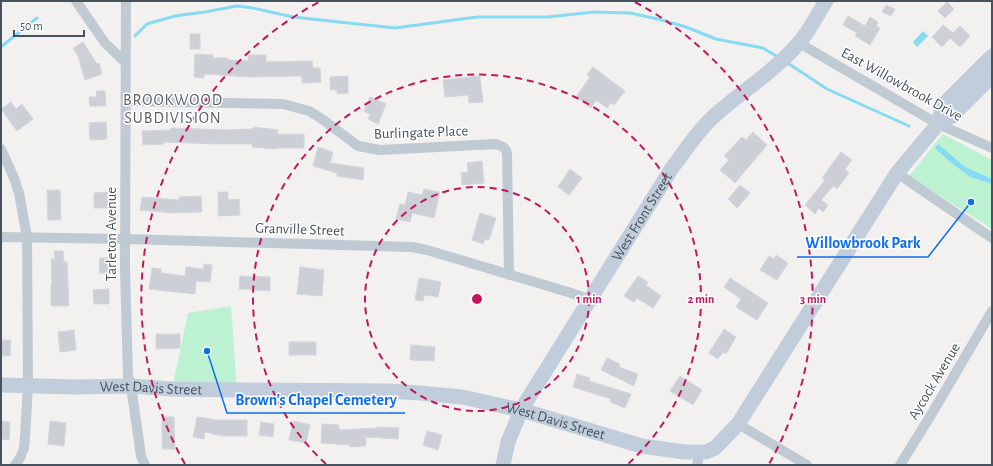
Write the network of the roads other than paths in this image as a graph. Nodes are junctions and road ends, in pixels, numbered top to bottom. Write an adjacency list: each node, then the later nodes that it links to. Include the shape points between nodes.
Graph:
1 (76, 1): 6 (street, via 105,42)
2 (126, 1): 6 (street, Tarleton Avenue)
3 (826, 1): 4 (street, West Front Street)
4 (795, 48): 9 (street, East Willowbrook Drive); 18 (street, West Front Street, via 712,118 692,139)
5 (992, 56): 9 (street, West Davis Street, via 943,105)
6 (125, 62): 8 (street, Tarleton Avenue)
7 (992, 76): 9 (street, West Davis Street, via 952,116)
8 (126, 101): 16 (street, Tarleton Avenue); 17 (street, Burlingate Place, via 283,104 315,115 354,144 367,149 496,144 502,146 507,154)
9 (938, 124): 10 (street, East Willowbrook Drive); 12 (street, West Davis Street)
10 (992, 148)
11 (1, 149): 14 (street, via 19,193)
12 (897, 173): 15 (street); 24 (street, West Davis Street)
13 (1, 237): 14 (street, Granville Street)
14 (27, 237): 16 (street, Granville Street); 21 (street)
15 (992, 238)
16 (126, 239): 17 (street, Granville Street, via 412,247); 22 (street, Tarleton Avenue, via 128,376)
17 (509, 275): 18 (street, Granville Street, via 580,296)
18 (590, 302): 23 (street, West Front Street)
19 (992, 311): 30 (street, Aycock Avenue)
20 (1, 385): 21 (street, West Davis Street)
21 (28, 386): 22 (street, West Davis Street); 26 (street, via 24,448)
22 (131, 386): 23 (street, West Davis Street, via 388,391 462,397); 27 (street, Tarleton Avenue, via 141,456)
23 (521, 410): 25 (street, West Davis Street, via 642,446 684,452); 28 (street, West Front Street, via 508,442)
24 (738, 424): 25 (street, West Davis Street, via 715,448); 29 (street)
25 (698, 458)
26 (15, 465)
27 (145, 465)
28 (503, 465)
29 (807, 465)
30 (900, 465)

